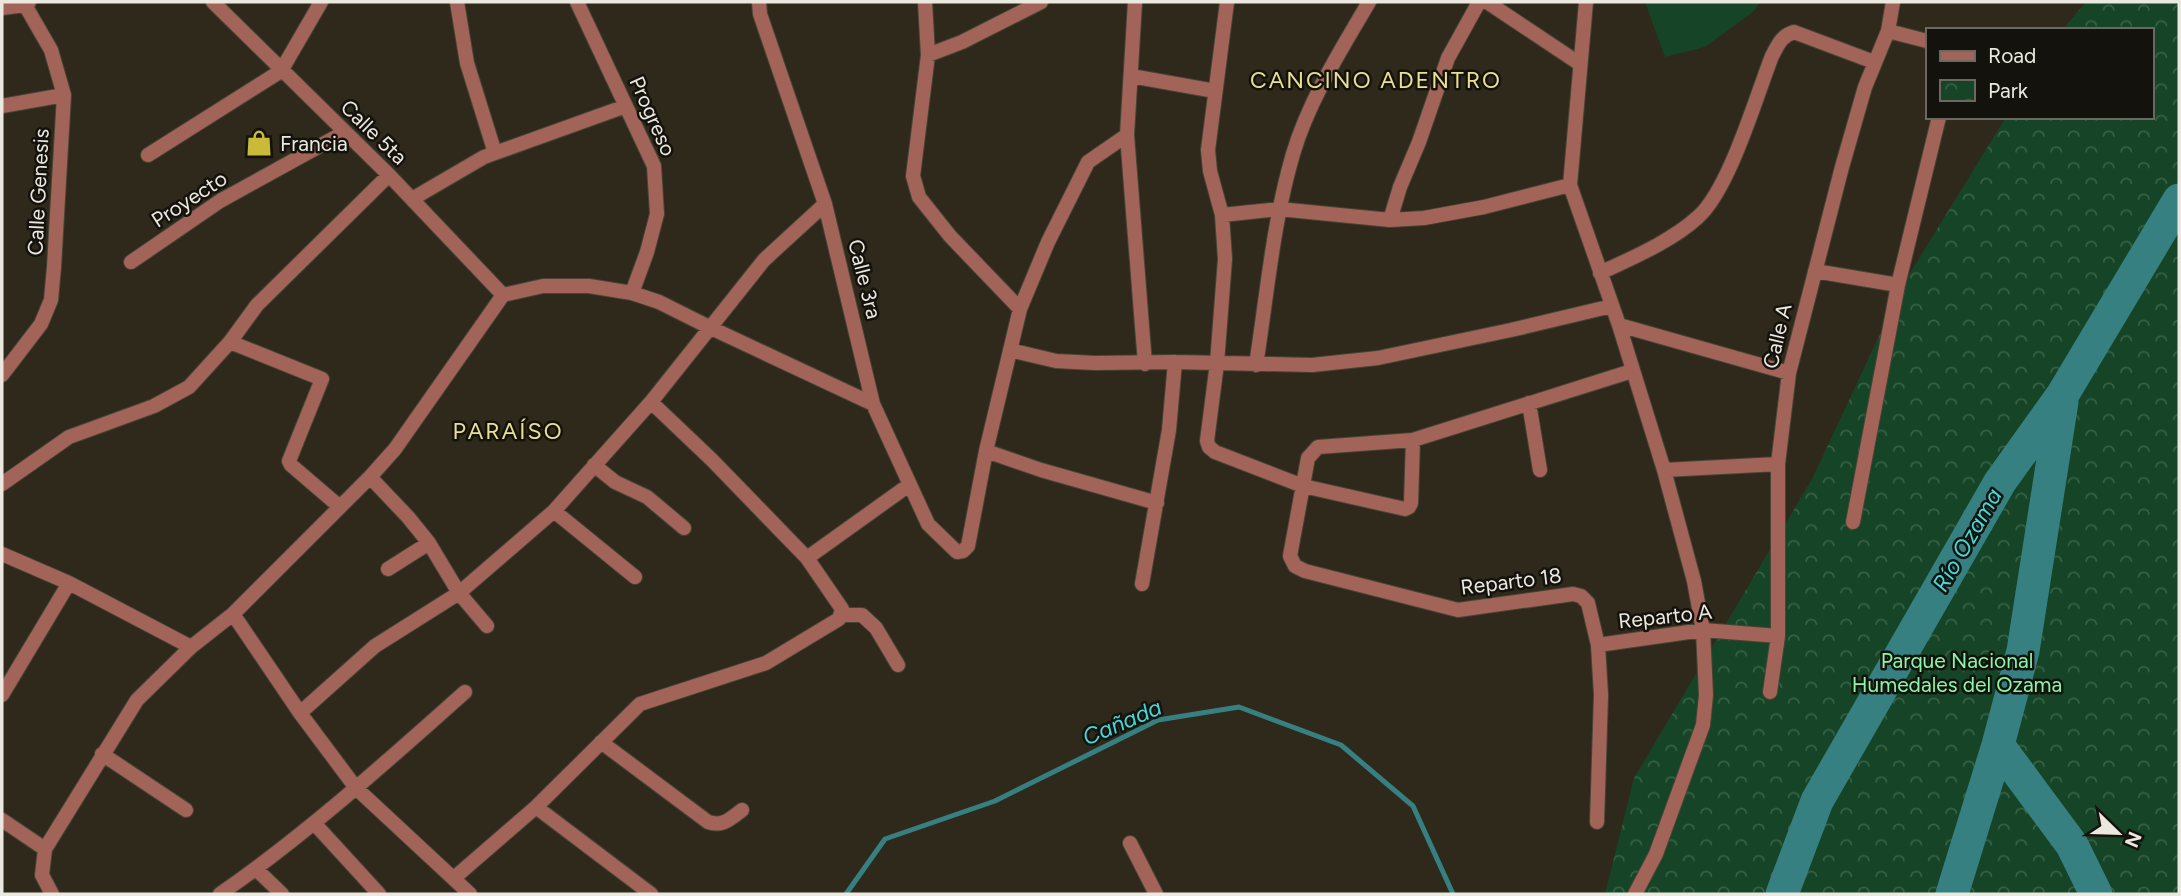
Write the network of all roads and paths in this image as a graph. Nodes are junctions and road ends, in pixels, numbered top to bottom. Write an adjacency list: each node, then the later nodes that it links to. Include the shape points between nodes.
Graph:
1 (213, 2): 22 (street, Calle 5ta)
2 (321, 2): 22 (street)
3 (457, 2): 31 (street, via 467,63)
4 (577, 2): 27 (street, Progreso)
5 (759, 2): 36 (street, Calle 3ra)
6 (925, 2): 19 (street)
7 (1041, 2): 19 (street)
8 (1135, 2): 23 (street)
9 (1227, 2): 24 (street)
10 (1369, 2): 37 (street, via 1311,107)
11 (1479, 2): 39 (street, via 1448,58)
12 (1487, 2): 21 (street)
13 (1586, 2): 21 (street)
14 (1893, 2): 17 (street, Calle A)
15 (27, 3): 16 (street); 25 (street, Calle Genesis, via 51,50)
16 (2, 8)
17 (1888, 31): 18 (street); 20 (street, Calle A)
18 (1926, 41)
19 (928, 55): 47 (street, via 913,176 919,197)
20 (1874, 62): 41 (street, Calle A); 42 (street, via 1794,32 1786,35 1772,56 1714,198 1699,217)
21 (1580, 64): 34 (street)
22 (281, 71): 29 (street, Calle 5ta); 32 (street)
23 (1131, 76): 24 (street); 30 (street)
24 (1215, 91): 38 (street, via 1208,150)
25 (64, 95): 26 (street); 58 (street, Calle Genesis, via 51,300 41,324)
26 (2, 106)
27 (626, 106): 31 (street); 44 (street, Progreso, via 654,166 657,214)
28 (1938, 119): 43 (street)
29 (345, 132): 33 (street, Calle 5ta); 40 (street, Proyecto, via 220,201)
30 (1127, 135): 47 (street, via 1088,162); 53 (street)
31 (495, 153): 35 (street)
32 (148, 155)
33 (389, 175): 35 (street, Calle 5ta); 50 (street, via 257,305)
34 (1570, 185): 39 (street, via 1484,207); 42 (street)
35 (412, 199): 45 (street, Calle 5ta)
36 (825, 204): 49 (street, via 764,260); 61 (street, Calle 3ra)
37 (1279, 209): 38 (street); 39 (street); 55 (street)
38 (1222, 215): 54 (street, via 1226,259)
39 (1390, 220)
40 (131, 262)
41 (1815, 271): 43 (street); 57 (street, Calle A)
42 (1600, 273): 46 (street)
43 (1898, 285): 75 (street)
44 (632, 293): 45 (street, via 589,286 542,286); 49 (street)
45 (503, 295): 68 (street, via 395,449)
46 (1612, 306): 48 (street); 55 (street, via 1378,358)
47 (1020, 309): 51 (street)
48 (1619, 325): 56 (street); 57 (street)
49 (711, 328): 59 (street); 61 (street)
50 (230, 342): 69 (street, via 190,387 154,406 69,438); 73 (street, via 322,379 289,461)
51 (1010, 350): 53 (street, via 1056,360); 63 (street)
52 (1175, 362): 53 (street); 54 (street); 72 (street)
53 (1145, 363)
54 (1217, 363): 55 (street); 71 (street, via 1209,447)
55 (1256, 365)
56 (1632, 371): 60 (street); 67 (street)
57 (1789, 373): 64 (street, Calle A)
58 (2, 375)
59 (652, 402): 65 (street); 79 (street)
60 (1529, 403): 62 (street); 66 (street)
61 (873, 404): 70 (street, Calle 3ra)
62 (1413, 440): 71 (street, via 1318,447 1308,458); 71 (street, via 1409,508)
63 (986, 451): 70 (street, Calle 3ra, via 968,546 963,551 957,552 928,524); 72 (street)
64 (1778, 464): 67 (street); 89 (street, Calle A)
65 (594, 465): 74 (street); 76 (street, via 615,482 647,497)
66 (1540, 470)
67 (1664, 470): 88 (street)
68 (370, 477): 73 (street); 77 (street)
69 (2, 484)
70 (909, 485): 79 (street)
71 (1303, 486): 90 (street, Reparto 18, via 1290,556 1295,566 1458,610 1581,596 1588,603)
72 (1157, 503): 83 (street)
73 (340, 507): 85 (street)
74 (554, 511): 81 (street); 84 (street)
75 (1853, 522)
76 (684, 528)
77 (429, 543): 80 (street); 84 (street)
78 (2, 554): 82 (street)
79 (807, 558): 86 (street)
80 (388, 569)
81 (635, 577)
82 (69, 583): 91 (street); 95 (street)
83 (1142, 584)
84 (459, 593): 87 (street); 96 (street, via 375,646)
85 (233, 614): 91 (street); 96 (street)
86 (842, 615): 92 (street, via 862,615 876,628); 97 (street, via 766,663 640,704)
87 (487, 626)
88 (1703, 630): 89 (street, Reparto A); 90 (street, Reparto A); 117 (street, via 1703,725 1656,854)
89 (1778, 636): 94 (street, Calle A)
90 (1598, 645): 104 (street, Reparto 18)
91 (191, 647): 98 (street, via 137,700)
92 (898, 665)
93 (465, 692): 99 (street)
94 (1770, 692)
95 (2, 695)
96 (300, 713): 99 (street)
97 (601, 742): 100 (street); 102 (street, via 708,822 725,823)
98 (102, 754): 101 (street); 107 (street)
99 (356, 788): 105 (street); 109 (street)
100 (536, 807): 109 (street); 115 (street)
101 (186, 810)
102 (742, 810)
103 (2, 820): 107 (street)
104 (1597, 822)
105 (314, 823): 108 (street); 113 (street)
106 (1130, 843): 116 (street)
107 (45, 849): 110 (street, via 42,875)
108 (257, 869): 111 (street); 112 (street)
109 (454, 878): 114 (street)
110 (50, 894)
111 (220, 894)
112 (282, 894)
113 (379, 894)
114 (470, 894)
115 (651, 894)
116 (1156, 894)
117 (1635, 894)

